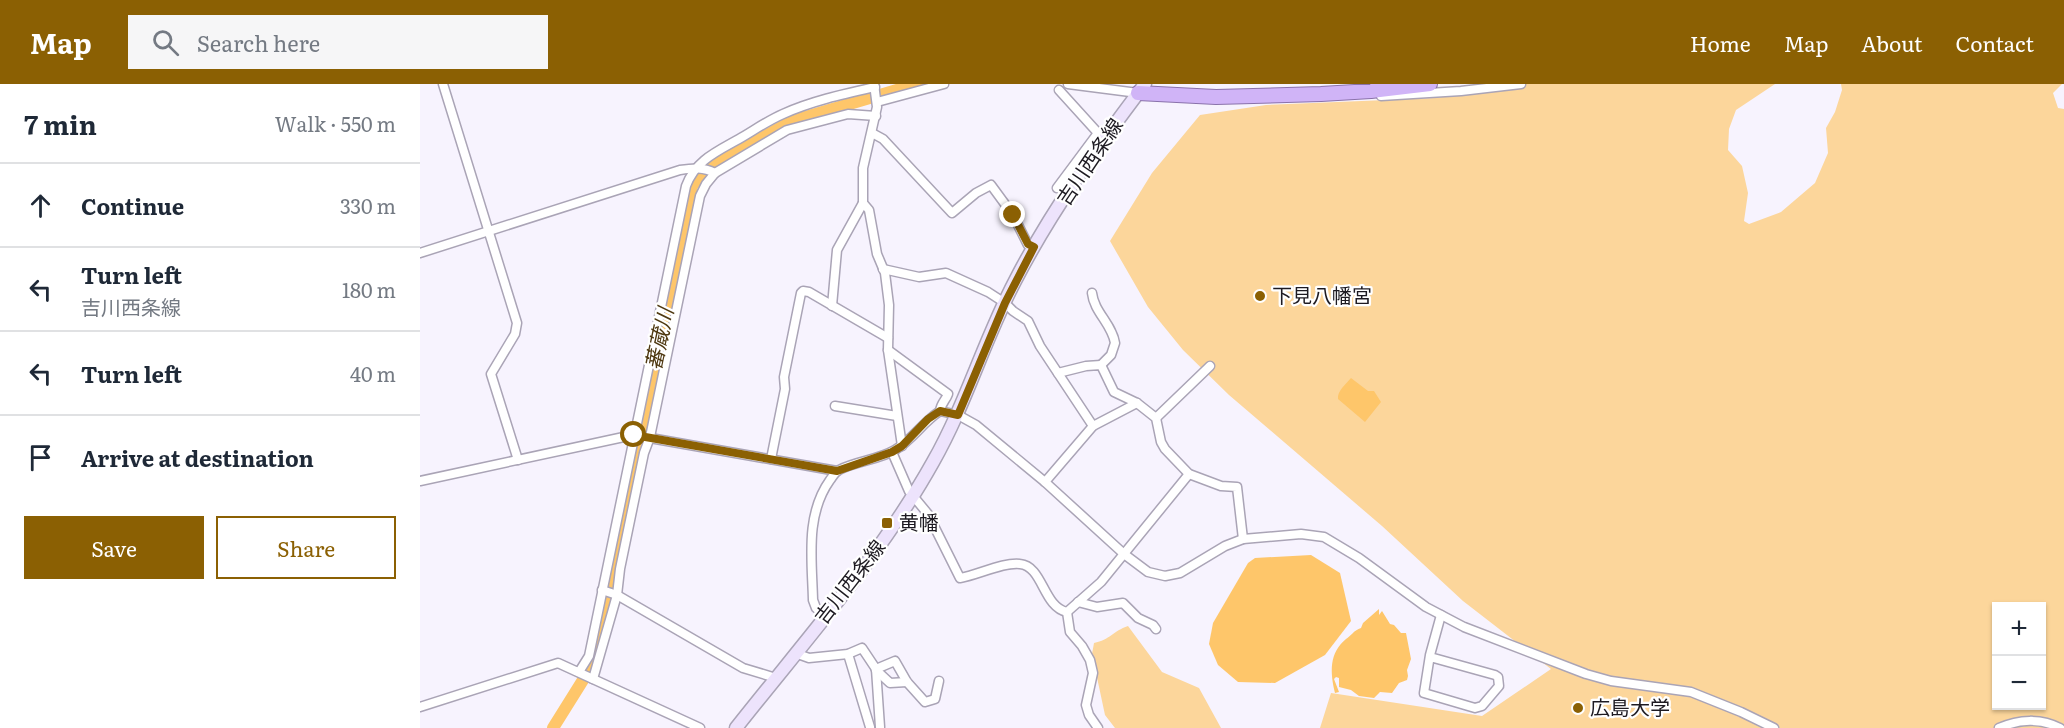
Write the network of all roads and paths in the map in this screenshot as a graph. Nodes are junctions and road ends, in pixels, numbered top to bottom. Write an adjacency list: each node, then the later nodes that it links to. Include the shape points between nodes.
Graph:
1 (443, 84): 18 (street)
2 (944, 84): 10 (street)
3 (1068, 84): 7 (street)
4 (1430, 84): 9 (highway)
5 (1521, 84): 9 (street, via 1408,95 1375,96)
6 (875, 86): 10 (street); 14 (street, via 782,114)
7 (1142, 89): 9 (highway, via 1216,97); 13 (main road, 吉川西条線)
8 (1059, 90): 13 (street, via 1098,133)
9 (1371, 91)
10 (877, 101): 11 (street)
11 (876, 116): 12 (street); 15 (street, via 848,114 787,130)
12 (872, 133): 17 (street, via 863,168); 19 (street, via 883,139 952,213 991,185 1028,244)
13 (1087, 156): 16 (street); 19 (main road, 吉川西条線)
14 (695, 167): 15 (street); 18 (street); 21 (street, via 686,186)
15 (714, 172): 22 (street, via 700,196)
16 (1057, 188)
17 (863, 203): 23 (street, via 869,210); 26 (street, via 837,250)
18 (489, 230): 20 (street); 44 (street, via 517,323 515,334 491,374)
19 (1034, 247): 25 (main road, 吉川西条線)
20 (420, 253)
21 (671, 263): 22 (street); 39 (street)
22 (684, 266): 40 (street)
23 (883, 269): 25 (street, via 919,277 946,273); 27 (street, via 889,305)
24 (1092, 293): 29 (street, via 1115,343 1111,355)
25 (1005, 303): 31 (street, via 1028,321); 35 (main road, 吉川西条線)
26 (832, 306): 27 (street); 43 (street, via 806,291 801,293)
27 (888, 338): 28 (street)
28 (888, 350): 34 (street, via 948,394); 36 (street)
29 (1101, 365): 31 (street); 32 (street, via 1114,392)
30 (1210, 366): 37 (street)
31 (1058, 373): 38 (street)
32 (1137, 403): 37 (street); 38 (street)
33 (835, 406): 36 (street)
34 (940, 411): 35 (street); 41 (street)
35 (958, 415): 48 (street, via 976,425); 49 (main road, 吉川西条線)
36 (897, 416): 41 (street)
37 (1156, 418): 46 (street, via 1165,449)
38 (1093, 426): 48 (street)
39 (634, 435): 40 (street); 44 (street); 52 (street)
40 (649, 437): 43 (street); 53 (street)
41 (902, 446): 42 (street)
42 (892, 452): 45 (street); 49 (street)
43 (771, 459): 45 (street)
44 (518, 460): 47 (street)
45 (837, 471): 57 (street, via 823,490 812,532 813,600)
46 (1190, 474): 50 (street, via 1221,486 1237,487); 51 (street)
47 (420, 481)
48 (1045, 482): 51 (street)
49 (913, 497): 55 (street, via 928,514 960,578 1022,564 1031,568 1053,604); 57 (main road, 吉川西条線)
50 (1243, 539): 51 (street, via 1173,575 1148,572); 56 (street, via 1301,534 1324,537)
51 (1124, 554): 54 (street)
52 (603, 590): 53 (street); 63 (street, via 589,656)
53 (617, 595): 64 (street, via 743,668); 65 (street)
54 (1078, 602): 55 (street); 58 (street, via 1097,607 1123,603)
55 (1067, 612): 73 (street, via 1070,632 1082,646 1093,673 1086,705)
56 (1441, 615): 61 (street); 74 (street, via 1586,674 1691,692)
57 (825, 616): 59 (main road, 吉川西条線)
58 (1156, 629)
59 (795, 653): 60 (street, via 809,658); 64 (main road, 吉川西条線)
60 (848, 654): 62 (street, via 862,648); 69 (street)
61 (1430, 657): 61 (street, via 1424,693 1475,708 1482,706 1499,686 1495,675)
62 (876, 669): 67 (street, via 890,683); 67 (street, via 895,661); 70 (street)
63 (579, 672): 65 (street); 68 (street, via 558,663)
64 (776, 678): 72 (main road, 吉川西条線)
65 (593, 679): 71 (street)
66 (939, 681): 67 (street, via 935,699 926,702)
67 (907, 682)
68 (420, 707)
69 (870, 727)
70 (880, 727)
71 (700, 728)
72 (736, 728)
73 (1098, 728)
74 (1774, 728)
75 (1999, 728): 76 (street, via 2027,721)
76 (2060, 728)

